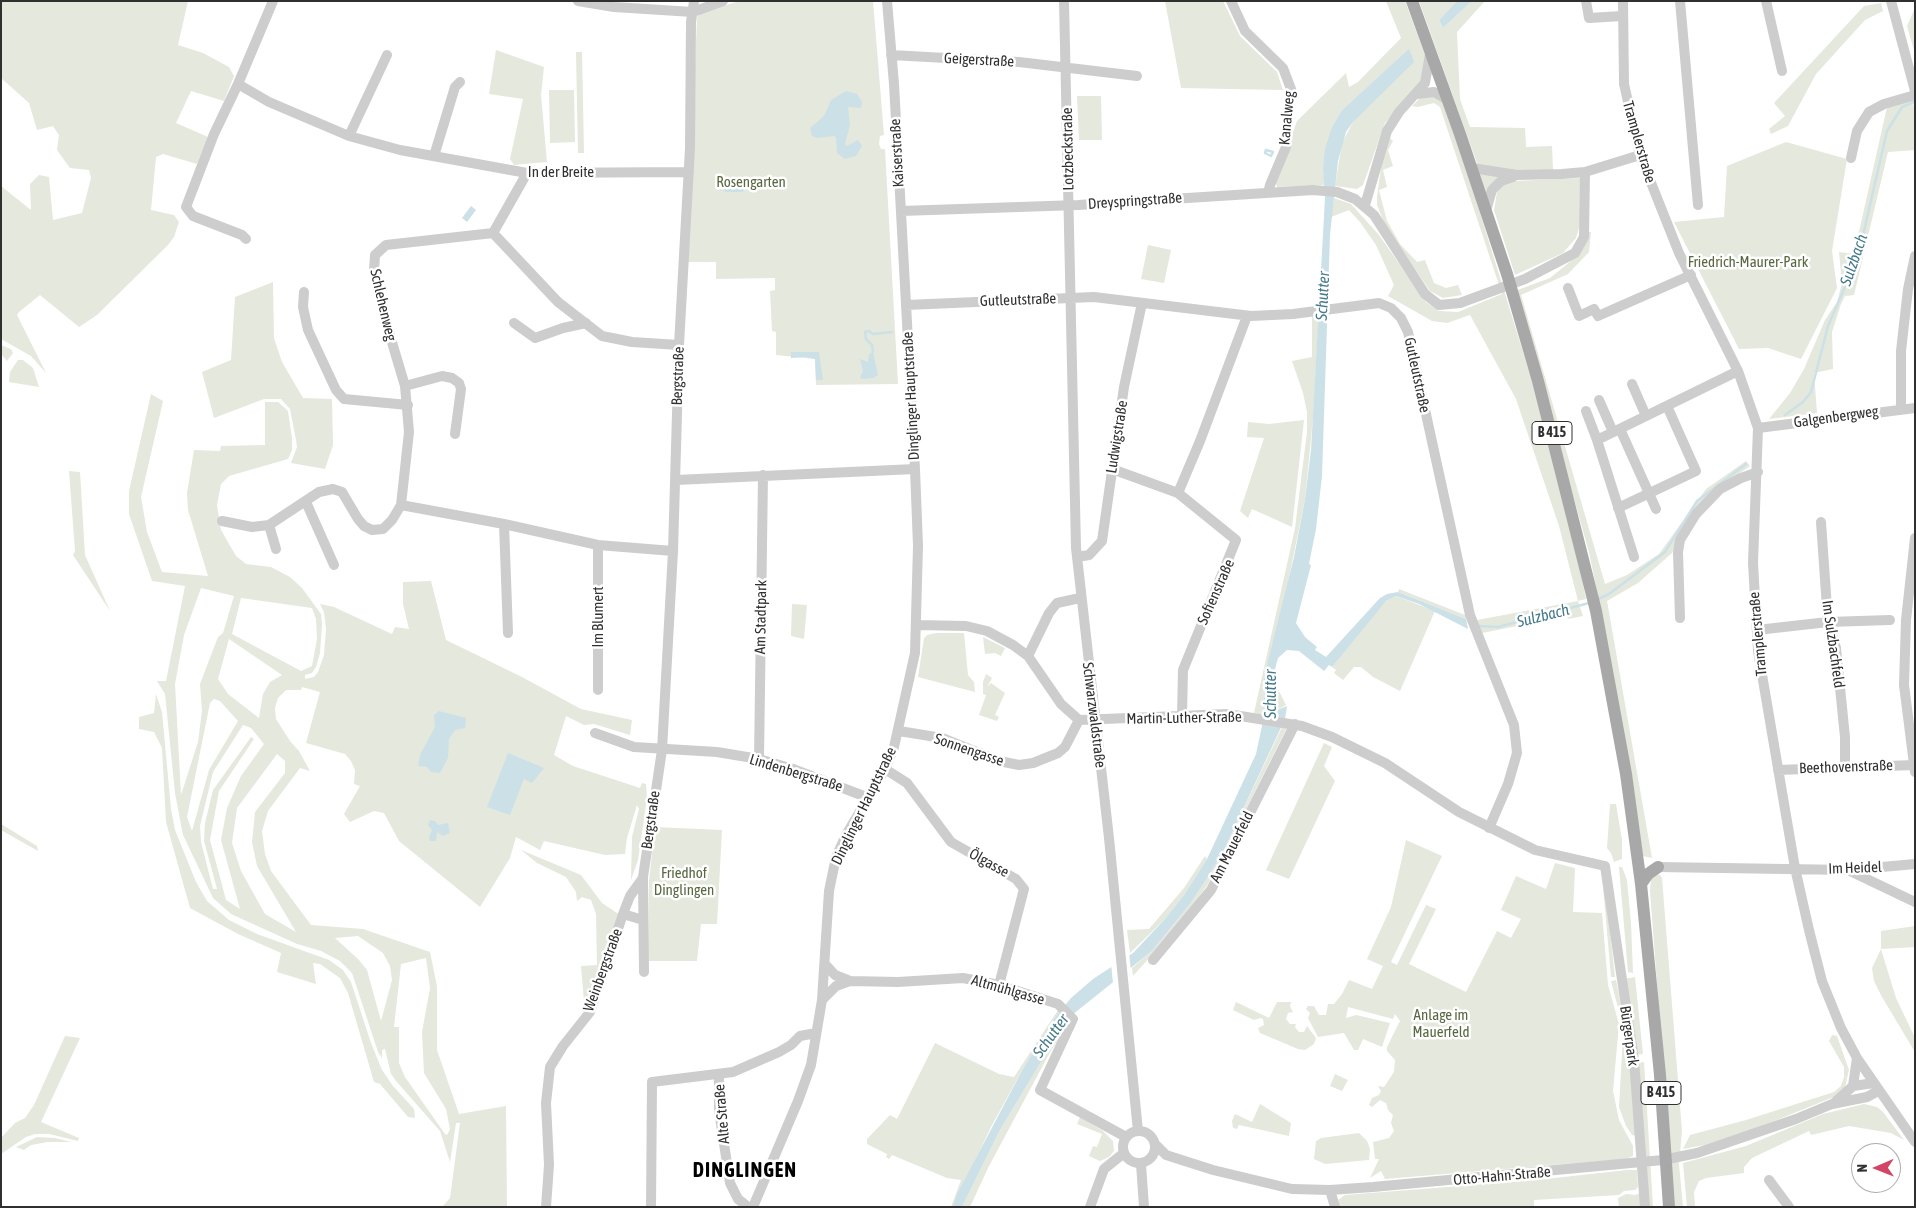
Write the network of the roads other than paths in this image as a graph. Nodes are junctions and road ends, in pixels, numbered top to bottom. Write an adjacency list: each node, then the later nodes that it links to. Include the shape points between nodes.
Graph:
1 (273, 1): 23 (street)
2 (578, 1): 14 (street, via 614,7)
3 (694, 1): 14 (street, Bergstraße)
4 (724, 1): 14 (street)
5 (887, 1): 18 (street, Kaiserstraße)
6 (1064, 1): 19 (street, Lotzbeckstraße)
7 (1231, 1): 37 (street, Kanalweg, via 1245,31 1283,68 1291,90 1286,147)
8 (1412, 1): 16 (main road, B 415)
9 (1586, 1): 15 (street, via 1589,18)
10 (1623, 1): 15 (street, Tramplerstraße)
11 (1680, 1): 40 (street)
12 (1766, 1): 20 (street)
13 (1892, 5): 24 (street)
14 (693, 12): 33 (street, Bergstraße)
15 (1622, 16): 29 (street, Tramplerstraße, via 1624,84)
16 (1430, 50): 25 (street, via 1428,72); 27 (main road, B 415)
17 (387, 55): 28 (street)
18 (892, 55): 19 (street, Geigerstraße); 41 (street, Kaiserstraße)
19 (1066, 67): 21 (street, Geigerstraße); 38 (street, Lotzbeckstraße)
20 (1782, 71)
21 (1136, 76)
22 (460, 82): 30 (street, via 455,87)
23 (238, 84): 28 (street, In der Breite, via 269,102); 44 (street, via 214,134 186,207 193,216)
24 (1915, 91)
25 (1417, 94): 27 (street, via 1434,92); 39 (street, via 1392,121)
26 (1915, 95): 31 (street, via 1869,112 1857,131)
27 (1448, 100): 32 (main road, B 415)
28 (349, 136): 30 (street, In der Breite)
29 (1640, 155): 34 (street); 46 (street, Tramplerstraße)
30 (434, 156): 35 (street, In der Breite)
31 (1851, 158)
32 (1472, 168): 36 (street); 42 (main road, B 415)
33 (689, 172): 35 (street, In der Breite); 55 (street, Bergstraße)
34 (1585, 172): 36 (street); 39 (street, Dreyspringstraße, via 1584,237 1581,246 1568,259 1460,303 1439,305 1425,294)
35 (527, 173): 43 (street)
36 (1517, 176): 42 (street, via 1501,181 1492,190)
37 (1268, 193): 38 (street, Dreyspringstraße); 39 (street, Dreyspringstraße, via 1337,192)
38 (1069, 205): 41 (street, Dreyspringstraße); 49 (street, Lotzbeckstraße)
39 (1365, 205)
40 (1698, 205)
41 (901, 211): 51 (street, Kaiserstraße)
42 (1486, 211): 115 (main road, B 415, via 1538,381 1592,593 1625,765)
43 (493, 233): 54 (street, via 558,302); 58 (street, Schlehenweg, via 386,245 375,255 376,282)
44 (246, 239)
45 (1915, 256): 63 (street, via 1901,352)
46 (1690, 275): 47 (street, via 1598,316 1594,309 1579,316); 56 (street, Tramplerstraße)
47 (1568, 288)
48 (304, 292): 60 (street, via 303,307 308,330 336,390 344,399)
49 (1071, 298): 50 (street, Gutleutstraße, via 1094,297); 51 (street, Gutleutstraße); 89 (street, Schwarzwaldstraße)
50 (1142, 303): 52 (street, Gutleutstraße); 71 (street, Ludwigstraße, via 1124,387)
51 (906, 305): 70 (street, Dinglinger Hauptstraße)
52 (1247, 316): 75 (street); 114 (street, Gutleutstraße, via 1294,314 1379,303 1391,308 1408,332 1470,615 1512,716 1517,753)
53 (514, 323): 54 (street, via 535,338)
54 (586, 323): 55 (street, via 602,336)
55 (679, 345): 74 (street, Bergstraße)
56 (1738, 370): 61 (street); 66 (street, Tramplerstraße)
57 (1632, 384): 65 (street)
58 (405, 386): 60 (street, Schlehenweg); 68 (street, via 442,376 459,383 461,390)
59 (1599, 400): 67 (street)
60 (408, 405): 78 (street, via 409,432)
61 (1667, 406): 65 (street); 76 (street, via 1696,471)
62 (1915, 408): 63 (street, Galgenbergweg)
63 (1901, 409): 66 (street, Galgenbergweg)
64 (1586, 411): 69 (street)
65 (1646, 416): 67 (street)
66 (1758, 428): 72 (street, Tramplerstraße)
67 (1617, 431): 69 (street); 76 (street)
68 (455, 434)
69 (1597, 440): 79 (street)
70 (915, 468): 73 (street); 96 (street, Dinglinger Hauptstraße)
71 (1112, 469): 75 (street, Sofienstraße); 89 (street, Ludwigstraße, via 1102,541 1089,555)
72 (1758, 472): 93 (street, via 1720,489 1696,514 1680,540); 97 (street, Tramplerstraße, via 1753,562)
73 (763, 474): 74 (street); 108 (street, Am Stadtpark)
74 (676, 480): 88 (street, Bergstraße)
75 (1178, 493): 101 (street, Sofienstraße, via 1236,540 1183,670)
76 (1649, 494): 79 (street); 80 (street)
77 (306, 502): 78 (street, via 319,492 338,490 345,495 364,526 372,530 383,529); 84 (street); 91 (street)
78 (401, 505): 83 (street)
79 (1618, 508): 90 (street)
80 (1656, 509)
81 (222, 521): 84 (street, via 252,527)
82 (1821, 522): 95 (street, Im Sulzbachfeld)
83 (504, 524): 86 (street); 98 (street)
84 (269, 525): 87 (street)
85 (1915, 538): 111 (street, via 1904,685)
86 (598, 546): 88 (street); 100 (street, Im Blumert)
87 (276, 549)
88 (673, 551): 107 (street, Bergstraße)
89 (1077, 557): 92 (street, Schwarzwaldstraße)
90 (1634, 557)
91 (334, 565)
92 (1080, 598): 99 (street, via 1057,603); 103 (street, Schwarzwaldstraße)
93 (1680, 618)
94 (1890, 620): 95 (street)
95 (1828, 622): 97 (street); 109 (street, Im Sulzbachfeld, via 1836,648)
96 (917, 625): 99 (street, via 966,626 987,631); 105 (street, Dinglinger Hauptstraße, via 914,662)
97 (1757, 630): 112 (street, Tramplerstraße)
98 (508, 633)
99 (1028, 656): 102 (street, via 1060,704)
100 (598, 690)
101 (1182, 716): 103 (street, Martin-Luther-Straße); 104 (street, Martin-Luther-Straße, via 1228,714)
102 (1079, 720): 103 (street, Martin-Luther-Straße); 105 (street, Sonnengasse, via 1065,747 1058,753 1033,764 1019,765 999,761 942,738)
103 (1096, 720): 138 (street, Schwarzwaldstraße)
104 (1291, 723): 114 (street, Martin-Luther-Straße, via 1332,737 1385,763); 126 (street, Am Mauerfeld, via 1211,890)
105 (899, 731): 110 (street, Dinglinger Hauptstraße)
106 (595, 733): 107 (street, via 634,747)
107 (662, 750): 108 (street, Lindenbergstraße, via 717,752); 121 (street, Bergstraße)
108 (759, 759): 113 (street, Lindenbergstraße)
109 (1845, 766): 111 (street, Beethovenstraße); 112 (street, Beethovenstraße)
110 (885, 769): 113 (street, Dinglinger Hauptstraße); 130 (street, Ölgasse, via 907,783 951,842 1016,879 1024,889)
111 (1914, 769)
112 (1778, 770): 119 (street, Tramplerstraße)
113 (869, 798): 127 (street, Dinglinger Hauptstraße, via 846,836 832,872)
114 (1489, 828): 117 (street, Martin-Luther-Straße, via 1535,850)
115 (1638, 857): 118 (main road); 122 (main road, B 415)
116 (1915, 864): 120 (street, Im Heidel)
117 (1605, 866): 155 (street, Bürgerpark, via 1634,1060)
118 (1658, 867): 119 (street); 122 (main road)
119 (1795, 868): 120 (street, Im Heidel); 133 (street, Tramplerstraße, via 1822,981)
120 (1849, 870): 123 (street)
121 (643, 877): 124 (street, Weinbergstraße); 125 (street, Bergstraße)
122 (1641, 884): 156 (main road, B 415)
123 (1915, 902)
124 (623, 914): 125 (street); 148 (street, Weinbergstraße, via 590,1012 550,1067 546,1103 549,1165)
125 (643, 920): 128 (street, Bergstraße)
126 (1153, 960)
127 (825, 964): 129 (street, Altmühlgasse, via 835,976); 131 (street, Dinglinger Hauptstraße)
128 (644, 972)
129 (850, 981): 130 (street, Altmühlgasse, via 963,978); 131 (street, via 836,986)
130 (999, 985): 139 (street, Altmühlgasse, via 1058,1004 1072,1018 1040,1090)
131 (822, 1000): 132 (street, Dinglinger Hauptstraße)
132 (816, 1033): 134 (street, Alte Straße, via 800,1036 791,1045 744,1067); 151 (street, Dinglinger Hauptstraße, via 804,1086)
133 (1857, 1058): 135 (street); 136 (street, Tramplerstraße)
134 (719, 1074): 149 (street, Alte Straße, via 652,1082); 150 (street, Alte Straße, via 719,1111 730,1182 738,1199)
135 (1853, 1086): 136 (street); 137 (street, Otto-Hahn-Straße)
136 (1876, 1087): 137 (street, Otto-Hahn-Straße, via 1867,1097); 140 (street, Tramplerstraße)
137 (1832, 1104): 147 (street, Otto-Hahn-Straße, via 1697,1153 1626,1164)
138 (1138, 1131): 139 (street); 141 (street, via 1152,1136)
139 (1126, 1137): 142 (street)
140 (1915, 1142)
141 (1156, 1145): 143 (street, Otto-Hahn-Straße); 144 (street)
142 (1124, 1153): 145 (street, via 1130,1162); 152 (street, via 1104,1169)
143 (1166, 1155): 144 (street, Otto-Hahn-Straße); 147 (street, Otto-Hahn-Straße, via 1292,1189)
144 (1153, 1157): 145 (street)
145 (1141, 1164): 153 (street)
146 (1769, 1180): 157 (street)
147 (1330, 1190): 154 (street)
148 (546, 1207)
149 (652, 1207)
150 (748, 1207)
151 (753, 1207)
152 (1090, 1207)
153 (1144, 1207)
154 (1335, 1207)
155 (1645, 1207)
156 (1669, 1207)
157 (1788, 1207)

